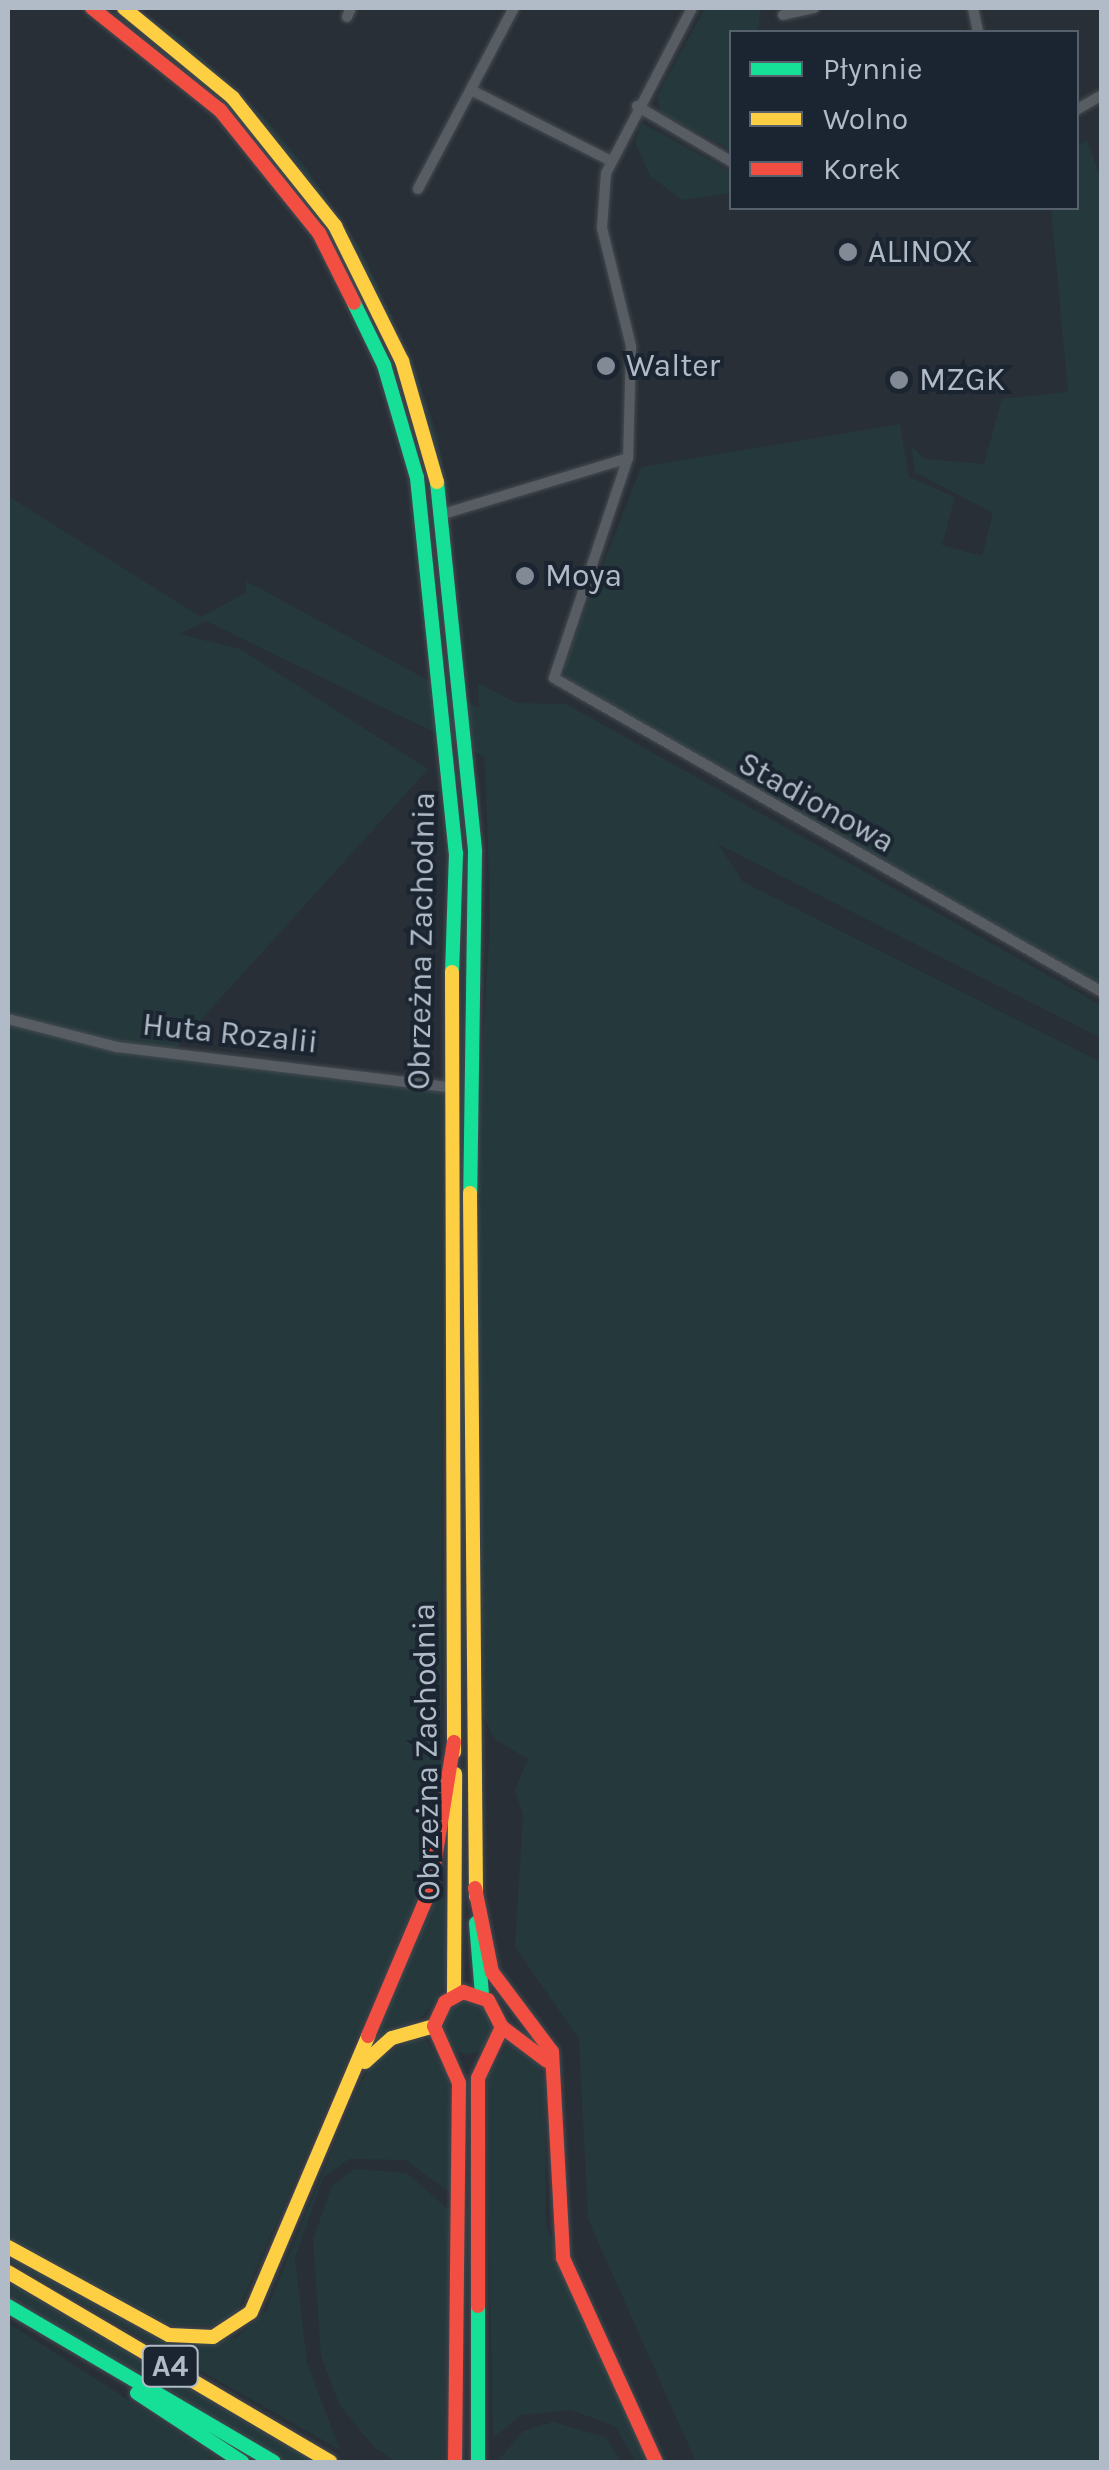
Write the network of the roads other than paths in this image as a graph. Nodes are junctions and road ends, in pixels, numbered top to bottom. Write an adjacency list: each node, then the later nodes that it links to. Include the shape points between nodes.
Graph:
1 (92, 8): 18 (main road, Obrzeżna Zachodnia, via 246,138 348,284 413,460 453,795)
2 (124, 8): 15 (main road, Obrzeżna Zachodnia, via 233,98 335,226 402,360)
3 (514, 8): 7 (street)
4 (692, 8): 9 (street)
5 (814, 8): 6 (street)
6 (784, 16)
7 (471, 90): 11 (street); 13 (street)
8 (1102, 95): 10 (street)
9 (637, 106): 11 (street); 12 (street)
10 (1079, 108)
11 (609, 160): 14 (street, Stadionowa, via 602,225 630,336)
12 (729, 160)
13 (418, 189)
14 (628, 458): 15 (street); 16 (street, Stadionowa, via 553,670 566,692)
15 (443, 514): 20 (main road, Obrzeżna Zachodnia, via 472,797 466,1428)
16 (1102, 992)
17 (8, 1019): 18 (street, Huta Rozalii, via 117,1046)
18 (449, 1087): 19 (main road, Obrzeżna Zachodnia)
19 (454, 1742): 21 (main road, Obrzeżna Zachodnia); 28 (main road, via 430,1890)
20 (476, 1888): 22 (main road, Obrzeżna Zachodnia); 27 (main road, via 492,1972 544,2037)
21 (454, 1994): 22 (main road); 23 (main road)
22 (482, 1995): 24 (main road)
23 (434, 2026): 25 (main road); 28 (main road, via 379,2047)
24 (502, 2027): 26 (main road); 27 (main road, via 534,2045)
25 (451, 2058): 26 (main road); 35 (main road, via 461,2202)
26 (482, 2063): 36 (main road)
27 (555, 2074): 37 (main road, via 559,2242)
28 (344, 2096): 29 (main road, via 262,2296 228,2331 169,2335)
29 (8, 2247)
30 (8, 2272): 34 (main road, A4)
31 (8, 2307): 32 (main road); 33 (main road, A4)
32 (242, 2462)
33 (274, 2462)
34 (330, 2462)
35 (456, 2462)
36 (478, 2462)
37 (656, 2462)

